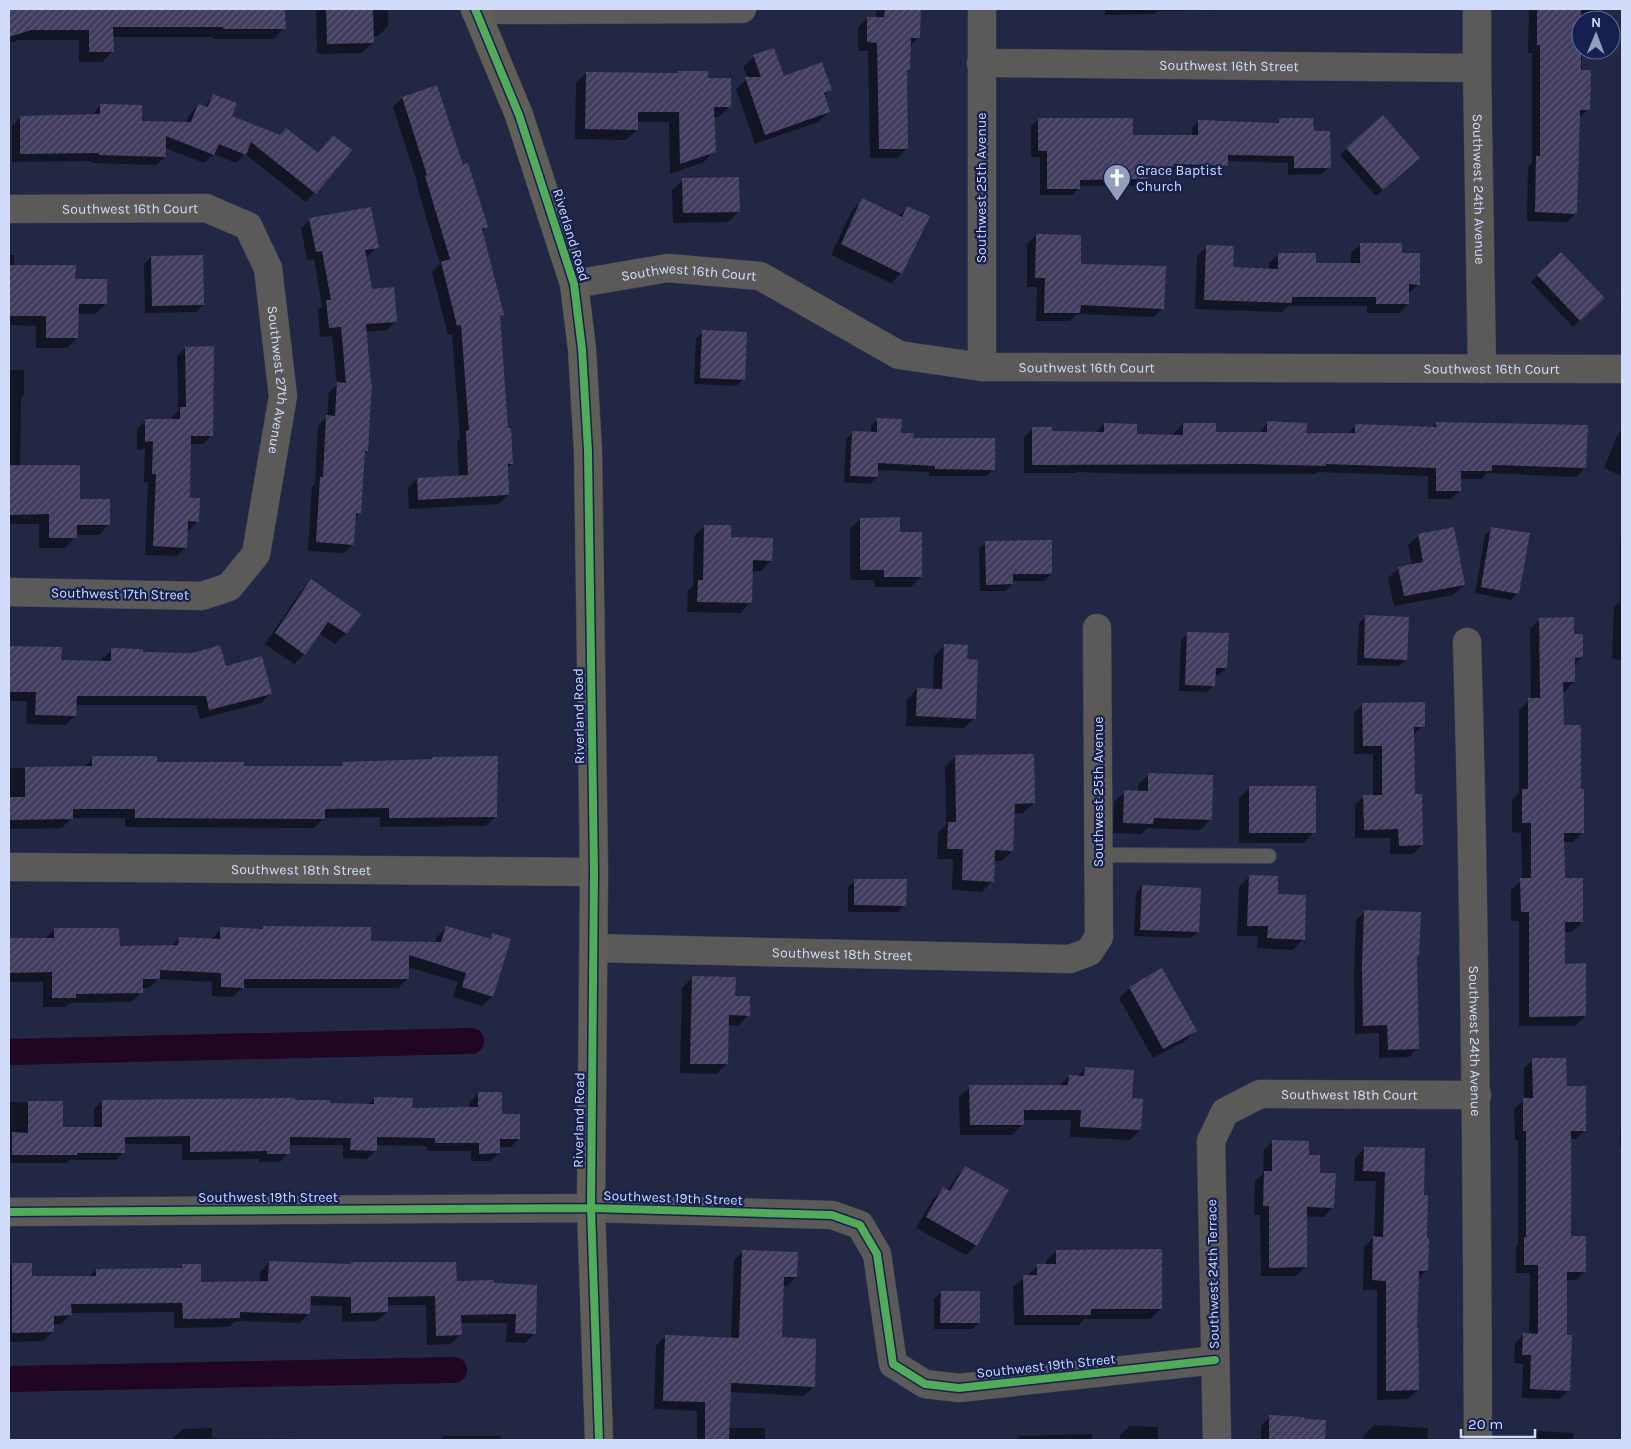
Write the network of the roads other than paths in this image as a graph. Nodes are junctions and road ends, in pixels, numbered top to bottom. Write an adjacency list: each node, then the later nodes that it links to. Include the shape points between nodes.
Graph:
1 (475, 9): 2 (street); 9 (street, Riverland Road, via 519,115)
2 (742, 9)
3 (982, 9): 5 (street, Southwest 25th Avenue)
4 (1478, 9): 6 (street, Southwest 24th Avenue)
5 (981, 63): 6 (street, Southwest 16th Street); 10 (street, Southwest 25th Avenue)
6 (1476, 68): 12 (street, Southwest 24th Avenue)
7 (9, 209): 8 (street, Southwest 16th Court, via 206,208)
8 (248, 226): 13 (street, Southwest 27th Avenue, via 268,268 283,396 256,554)
9 (574, 284): 10 (street, Southwest 16th Court, via 668,268 760,276 900,355); 20 (street, Riverland Road, via 582,349 588,451)
10 (982, 367): 12 (street, Southwest 16th Court)
11 (1622, 368): 12 (street, Southwest 16th Court)
12 (1482, 369)
13 (228, 586): 14 (street, Southwest 17th Street, via 202,596)
14 (9, 592)
15 (1097, 628): 17 (street, Southwest 25th Avenue)
16 (1467, 642): 23 (street, Southwest 24th Avenue)
17 (1099, 855): 18 (lane); 22 (street, Southwest 25th Avenue, via 1099,937)
18 (1269, 856)
19 (9, 866): 20 (street, Southwest 18th Street)
20 (594, 872): 21 (street, Riverland Road)
21 (594, 948): 22 (street, Southwest 18th Street, via 1070,959); 25 (street, Riverland Road)
22 (1089, 952)
23 (1477, 1095): 24 (street, Southwest 18th Court, via 1260,1094); 30 (street, Southwest 24th Avenue)
24 (1225, 1112): 27 (street, Southwest 24th Terrace, via 1211,1141)
25 (591, 1208): 26 (street, Southwest 19th Street); 27 (street, Southwest 19th Street, via 832,1215 860,1225 877,1254 892,1364 925,1384 960,1388); 28 (street, Riverland Road)
26 (9, 1212)
27 (1215, 1360): 29 (street, Southwest 24th Terrace)
28 (599, 1440)
29 (1217, 1440)
30 (1478, 1440)

